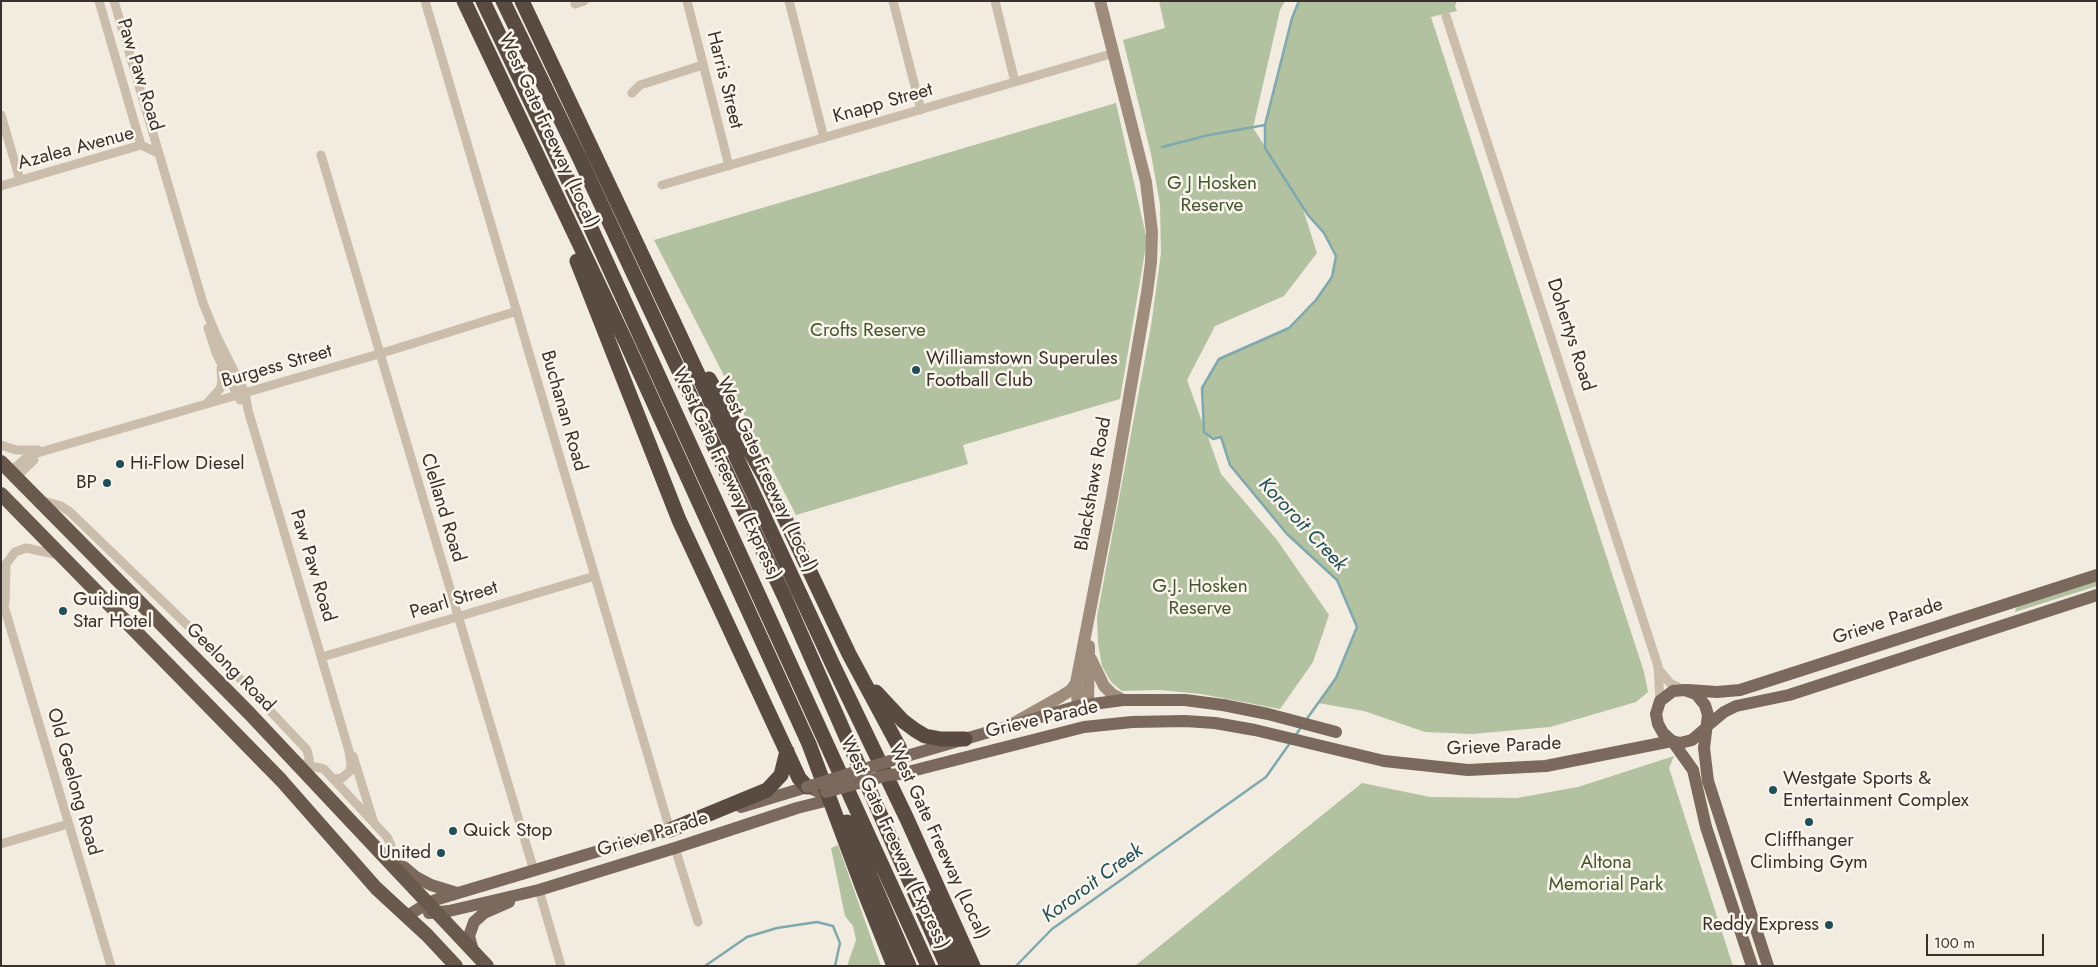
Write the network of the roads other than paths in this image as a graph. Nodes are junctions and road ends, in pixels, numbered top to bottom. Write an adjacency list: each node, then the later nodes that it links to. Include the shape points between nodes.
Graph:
1 (99, 1): 23 (street, Paw Paw Road)
2 (114, 1): 21 (street, Paw Paw Road)
3 (425, 1): 31 (street, Buchanan Road)
4 (464, 1): 14 (highway, West Gate Freeway (Local))
5 (483, 1): 96 (highway, West Gate Freeway (Express), via 591,228)
6 (503, 1): 69 (highway, West Gate Freeway (Express), via 785,598)
7 (522, 1): 32 (highway, West Gate Freeway (Local))
8 (687, 1): 16 (street, Harris Street)
9 (789, 1): 22 (street)
10 (893, 1): 19 (street)
11 (995, 1): 17 (street)
12 (1100, 1): 15 (main road, Blackshaws Road)
13 (1446, 16): 54 (street, Dohertys Road)
14 (482, 39): 67 (highway, West Gate Freeway (Local), via 626,342); 68 (highway, via 586,283 679,520)
15 (1114, 53): 17 (street, Knapp Street); 50 (main road, Blackshaws Road, via 1146,182 1152,232 1151,262)
16 (703, 65): 18 (street, via 640,85); 26 (street, Harris Street)
17 (1015, 82): 19 (street, Knapp Street)
18 (632, 93)
19 (921, 110): 22 (street, Knapp Street)
20 (1, 115): 27 (street)
21 (152, 129): 23 (street, Paw Paw Road); 24 (street, Paw Paw Road)
22 (824, 138): 26 (street, Knapp Street)
23 (141, 145): 24 (street, Azalea Avenue); 27 (street, Azalea Avenue)
24 (158, 152): 30 (street, Paw Paw Road)
25 (321, 155): 34 (street, Clelland Road)
26 (729, 166): 28 (street, Knapp Street)
27 (20, 180): 29 (street, Azalea Avenue)
28 (662, 185)
29 (1, 186)
30 (203, 303): 33 (street, Paw Paw Road); 35 (street, Paw Paw Road)
31 (517, 311): 34 (street, Burgess Street); 45 (street, Buchanan Road)
32 (676, 327): 51 (highway, via 766,479); 89 (highway, West Gate Freeway (Local), via 907,819)
33 (216, 353): 35 (street, Paw Paw Road); 36 (street, via 222,373 220,389)
34 (379, 354): 35 (street, Burgess Street); 49 (street, Clelland Road)
35 (241, 394): 36 (street, Burgess Street); 53 (street, Paw Paw Road)
36 (199, 407): 38 (street, Burgess Street)
37 (1, 445): 38 (street, via 16,450)
38 (46, 450): 39 (street, Burgess Street, via 28,457)
39 (7, 473): 40 (highway); 41 (highway, Geelong Road)
40 (2, 496): 42 (highway)
41 (36, 498): 71 (highway, Geelong Road, via 292,759); 71 (street, via 70,512 212,649 306,749)
42 (61, 556): 48 (street, via 26,548 14,552 6,567); 86 (highway, via 280,780 376,888)
43 (2097, 575): 56 (main road, Grieve Parade, via 1740,690)
44 (1, 576): 48 (street, Old Geelong Road)
45 (595, 576): 49 (street, Pearl Street); 78 (street, Buchanan Road)
46 (2097, 595): 62 (main road, Grieve Parade, via 1788,695 1736,706)
47 (1, 596): 48 (street, Old Geelong Road)
48 (5, 608): 77 (street, Old Geelong Road)
49 (458, 616): 53 (street, Pearl Street); 82 (street, Clelland Road)
50 (1089, 621): 52 (main road, Blackshaws Road); 55 (main road, Blackshaws Road)
51 (849, 654): 65 (highway, via 878,695 915,730 941,739); 70 (highway)
52 (1089, 655): 57 (main road, via 1104,686); 59 (main road, Blackshaws Road)
53 (322, 656): 64 (street, Paw Paw Road)
54 (1658, 666): 56 (street, Dohertys Road, via 1670,683); 58 (street, Dohertys Road)
55 (1076, 683): 59 (main road, Blackshaws Road); 60 (main road, via 1060,698)
56 (1686, 690): 58 (main road, via 1673,691); 62 (main road, via 1698,696 1705,705 1708,715)
57 (1124, 700): 59 (main road, Grieve Parade); 63 (main road, Grieve Parade, via 1184,700 1223,705)
58 (1659, 703): 66 (main road, via 1658,724)
59 (1083, 705): 60 (main road, Grieve Parade); 61 (main road)
60 (1012, 724): 65 (main road, Grieve Parade)
61 (1084, 727): 66 (main road, Grieve Parade, via 1185,720 1215,723 1412,765 1477,770 1546,766); 72 (main road, Grieve Parade)
62 (1706, 727): 66 (main road, via 1692,740); 99 (main road, via 1704,756 1708,781)
63 (1336, 732)
64 (343, 733): 73 (street, Paw Paw Road, via 350,755 350,769 344,777); 76 (street, Paw Paw Road)
65 (965, 739): 70 (main road, Grieve Parade)
66 (1673, 741): 98 (main road, via 1694,770 1706,827)
67 (810, 744): 94 (highway, West Gate Freeway (Local)); 95 (highway, via 853,834)
68 (787, 751): 74 (highway, via 800,781); 78 (highway, via 779,780 767,790)
69 (855, 755): 89 (highway); 97 (highway, West Gate Freeway (Express))
70 (896, 759): 72 (main road, via 904,766); 74 (main road, Grieve Parade, bridge)
71 (310, 772): 73 (street, via 322,769); 81 (highway, Geelong Road)
72 (900, 774): 75 (main road, Grieve Parade, via 890,782)
73 (333, 779): 76 (street)
74 (807, 787): 75 (main road); 78 (main road, Grieve Parade)
75 (828, 796): 80 (main road, Grieve Parade)
76 (374, 823): 81 (street, via 390,842)
77 (68, 824): 79 (street); 90 (street, Old Geelong Road)
78 (670, 830): 80 (main road); 82 (main road, Grieve Parade)
79 (1, 844)
80 (675, 848): 83 (main road, Grieve Parade); 87 (street)
81 (392, 864): 84 (main road, via 404,867 437,887); 85 (highway, Geelong Road)
82 (534, 871): 83 (main road); 84 (main road, Grieve Parade)
83 (539, 890): 85 (main road, Grieve Parade); 88 (main road, via 479,917 470,932); 93 (street)
84 (459, 893): 85 (main road, Grieve Parade)
85 (432, 908): 86 (main road); 88 (highway, Geelong Road)
86 (406, 916): 91 (highway)
87 (698, 922)
88 (473, 951): 92 (highway, Geelong Road)
89 (968, 965)
90 (111, 966)
91 (456, 966)
92 (487, 966)
93 (561, 966)
94 (894, 966)
95 (909, 966)
96 (928, 966)
97 (947, 966)
98 (1752, 966)
99 (1768, 966)

